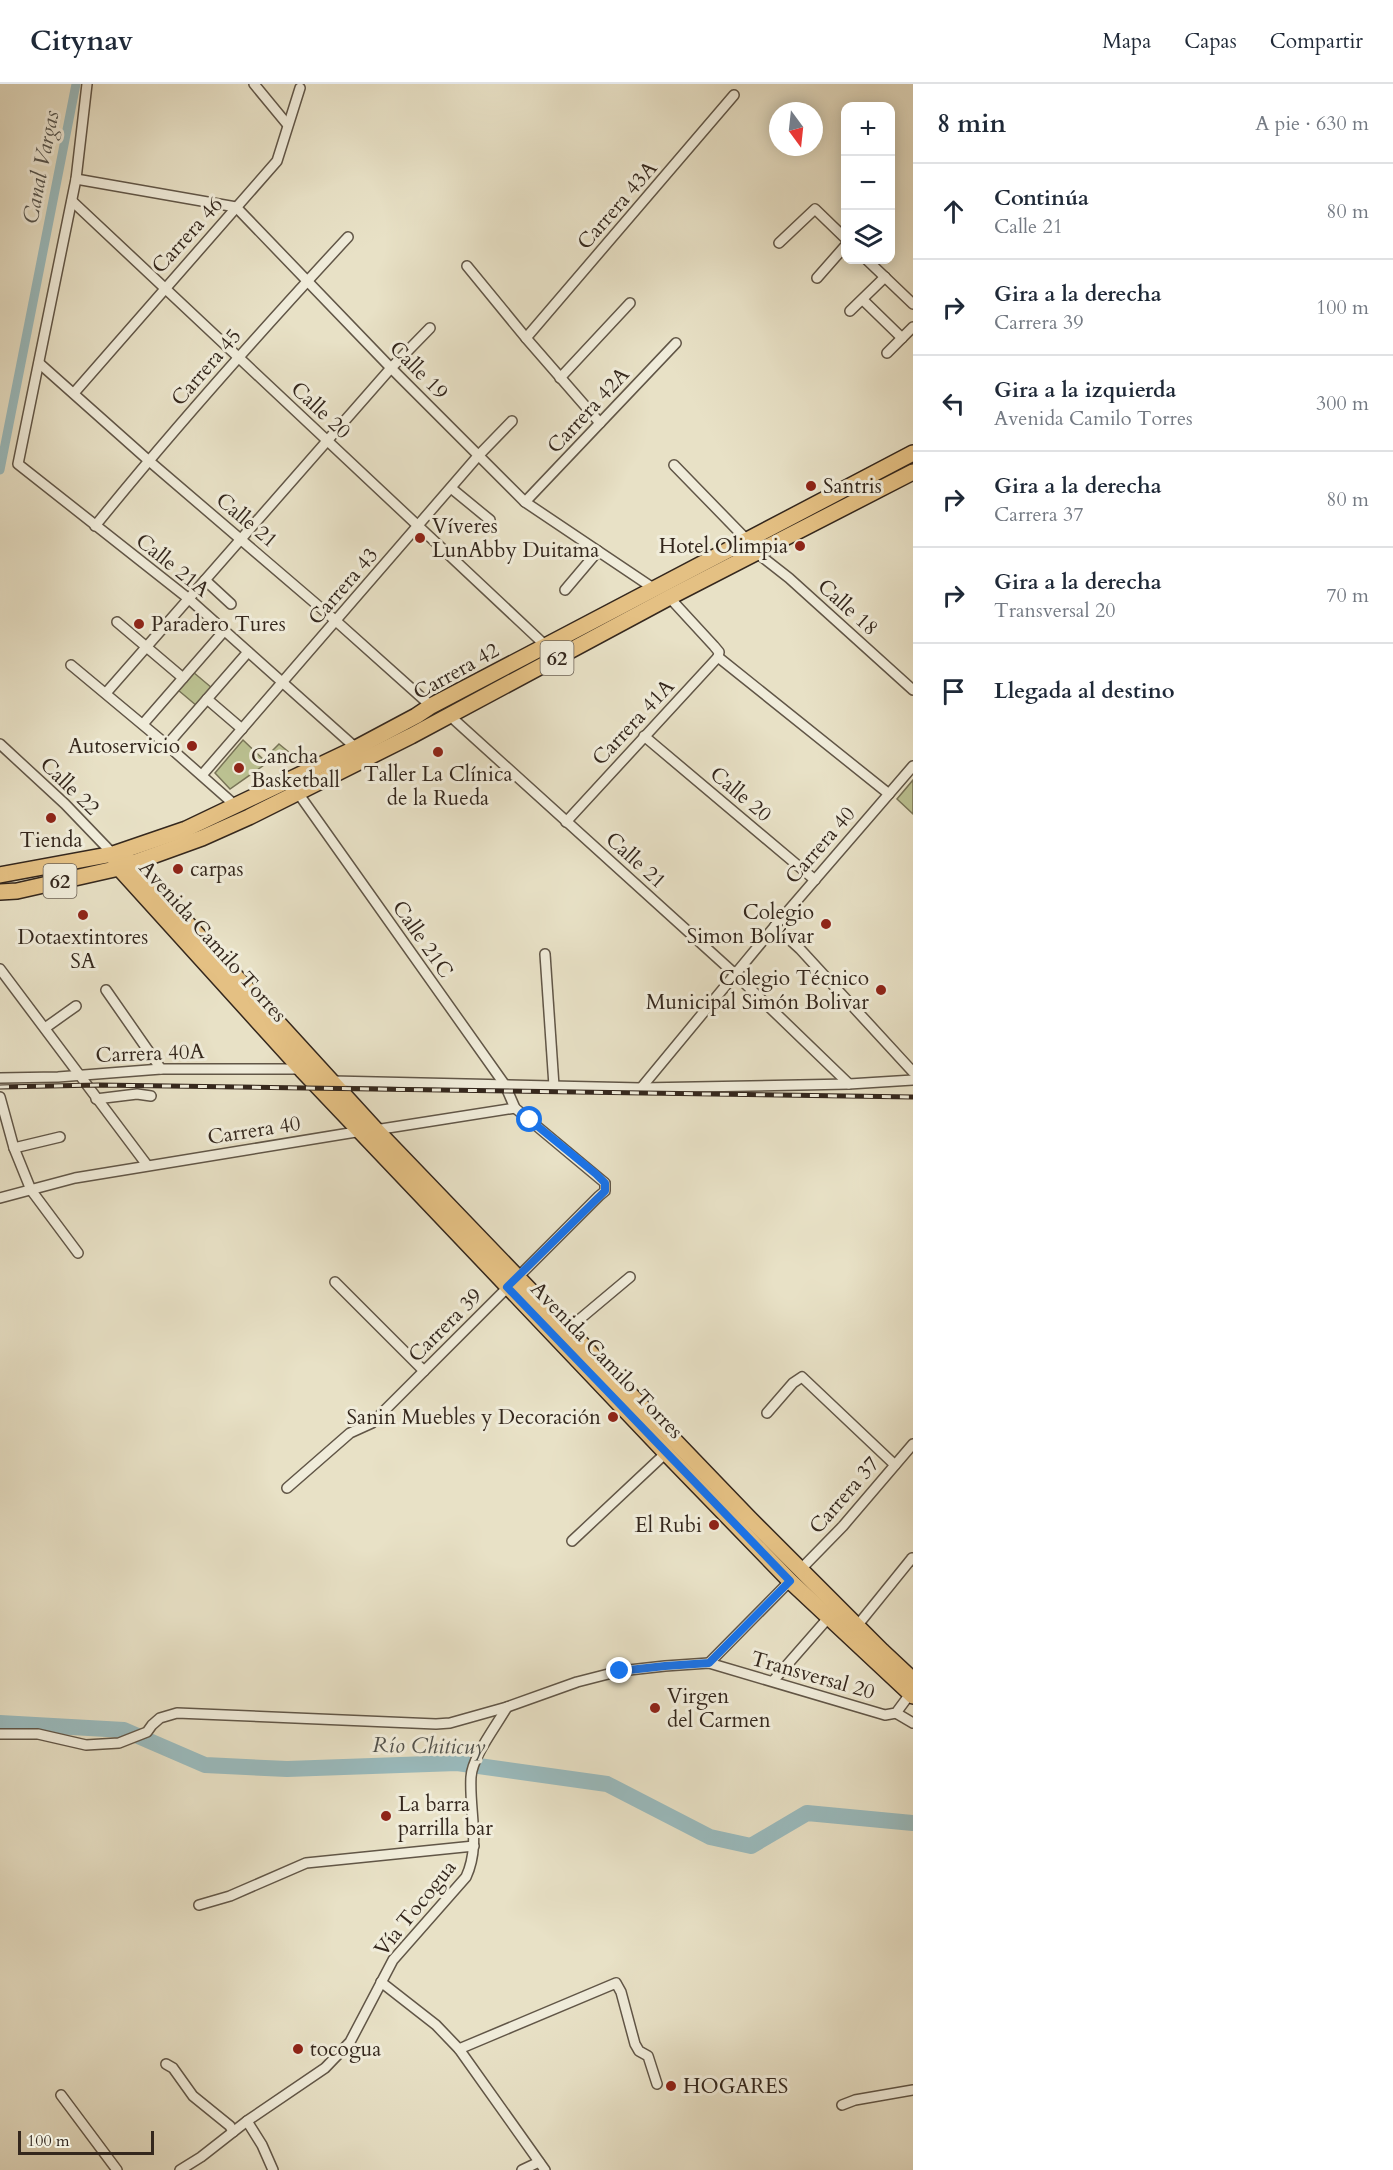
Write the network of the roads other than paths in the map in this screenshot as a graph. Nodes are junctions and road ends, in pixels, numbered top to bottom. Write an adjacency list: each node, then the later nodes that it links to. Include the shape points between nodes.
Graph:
1 (87, 84): 6 (street)
2 (254, 84): 5 (street)
3 (300, 87): 5 (street, Carrera 46)
4 (734, 95): 25 (street, Carrera 43A)
5 (287, 124): 8 (street, Carrera 46, via 277,161)
6 (76, 179): 7 (street); 8 (street)
7 (72, 201): 18 (street, Calle 20); 30 (street)
8 (236, 207): 17 (street, Calle 19); 18 (street, Carrera 46)
9 (841, 233): 11 (street, via 815,209)
10 (348, 237): 17 (street, Carrera 45)
11 (780, 243)
12 (841, 252): 16 (street)
13 (871, 264): 15 (street)
14 (467, 266): 25 (street)
15 (885, 277): 19 (street); 21 (street)
16 (817, 278)
17 (307, 281): 29 (street, Carrera 45); 31 (street, Calle 19)
18 (164, 288): 29 (street, Calle 20); 33 (street, Carrera 46)
19 (863, 300): 22 (street); 26 (street)
20 (630, 303): 32 (street)
21 (913, 304)
22 (850, 311)
23 (913, 327): 26 (street)
24 (430, 328): 31 (street)
25 (526, 338): 32 (street)
26 (902, 338): 28 (street)
27 (676, 343): 35 (street, Carrera 42A)
28 (887, 353)
29 (238, 358): 36 (street, Calle 20); 39 (street, Carrera 45)
30 (39, 363): 33 (street, Calle 21); 45 (street, Calle 21A, via 18,464)
31 (391, 368): 36 (street); 38 (street, Calle 19)
32 (560, 378): 35 (street)
33 (74, 393): 39 (street, Calle 21)
34 (512, 421): 38 (street, Carrera 43)
35 (600, 423): 43 (street, Carrera 42A)
36 (328, 441): 46 (street, Calle 20); 47 (street)
37 (913, 453): 48 (main road, Carrera 42 / 62)
38 (478, 456): 42 (street, Carrera 43); 43 (street, Calle 19)
39 (148, 460): 45 (street, Carrera 45); 47 (street, Calle 21)
40 (674, 465): 48 (street)
41 (913, 472): 50 (main road, Carrera 42 / 62)
42 (451, 488): 44 (street); 46 (street, Carrera 43)
43 (525, 502): 49 (street, Calle 19)
44 (490, 520)
45 (95, 526): 55 (street, Calle 21A)
46 (419, 526): 57 (street, Carrera 43); 60 (street, Calle 20)
47 (241, 538): 51 (street); 57 (street, Calle 21)
48 (747, 540): 52 (main road, Carrera 42 / 62)
49 (598, 551): 52 (street, Calle 19); 53 (street)
50 (757, 553): 54 (main road, Carrera 42 / 62); 67 (street, Calle 18)
51 (205, 580): 55 (street); 56 (street)
52 (654, 589): 54 (street, Calle 19); 60 (main road, Carrera 42 / 62)
53 (565, 590)
54 (670, 597): 63 (street, Calle 19, via 719,652); 71 (main road, Carrera 42 / 62)
55 (189, 599): 59 (street, Calle 21A); 61 (street)
56 (231, 604)
57 (336, 621): 66 (street, Carrera 43); 70 (street, Calle 21)
58 (117, 622): 61 (street)
59 (224, 631): 62 (street, Calle 21A); 65 (street)
60 (546, 646): 70 (main road, Carrera 42 / 62)
61 (146, 647): 65 (street); 68 (street)
62 (248, 652): 66 (street, Calle 21A); 69 (street)
63 (718, 657): 74 (street, Carrera 41A); 81 (street)
64 (71, 665): 68 (street)
65 (183, 678): 72 (street)
66 (282, 683): 73 (street, Carrera 43); 77 (street, Calle 21A)
67 (913, 690)
68 (106, 693): 72 (street)
69 (207, 699): 73 (street); 76 (street)
70 (431, 706): 77 (main road, Carrera 42 / 62)
71 (449, 715): 80 (main road, Carrera 42 / 62); 83 (street, Calle 21)
72 (143, 724): 76 (street)
73 (242, 729): 79 (street, Carrera 43)
74 (644, 736): 83 (street, Carrera 41A); 86 (street, Calle 20)
75 (0, 744): 84 (street, Calle 22)
76 (167, 745): 79 (street)
77 (356, 748): 82 (main road, Carrera 42 / 62)
78 (913, 766): 81 (street, Carrera 40)
79 (202, 776): 82 (street)
80 (297, 793): 84 (main road, Carrera 42 / 62, via 202,838); 103 (street, Calle 21C)
81 (889, 794): 86 (street, Carrera 40)
82 (236, 806): 84 (main road, Carrera 42 / 62)
83 (566, 822): 91 (street, Calle 21)
84 (121, 862): 85 (main road, Carrera 42 / 62); 87 (main road, Carrera 42 / 62, via 17,891); 95 (main road, Avenida Camilo Torres)
85 (0, 875)
86 (815, 880): 88 (street, Carrera 40)
87 (0, 892)
88 (775, 926): 91 (street, Carrera 40); 97 (street)
89 (545, 954): 104 (street)
90 (0, 969): 94 (street)
91 (735, 974): 102 (street, Calle 21); 105 (street, Carrera 40)
92 (106, 990): 96 (street)
93 (76, 1006): 94 (street)
94 (45, 1028): 98 (street)
95 (309, 1066): 96 (street, Carrera 40A); 101 (main road, Avenida Camilo Torres); 110 (main road, Avenida Camilo Torres)
96 (161, 1069): 98 (street, Carrera 40A)
97 (913, 1072)
98 (77, 1074): 99 (street, Carrera 40A); 108 (street)
99 (0, 1078)
100 (913, 1080): 102 (street)
101 (332, 1081): 103 (street); 110 (main road, Avenida Camilo Torres)
102 (849, 1084): 105 (street)
103 (505, 1085): 104 (street); 109 (street, Calle 21C)
104 (554, 1086): 105 (street)
105 (641, 1088)
106 (151, 1096): 108 (street)
107 (0, 1097): 112 (street)
108 (96, 1099): 113 (street)
109 (515, 1108): 110 (street, Carrera 40); 119 (street, Carrera 39, via 596,1174 605,1183 605,1191)
110 (368, 1131): 113 (street, Carrera 40); 119 (main road, Avenida Camilo Torres)
111 (60, 1137): 112 (street)
112 (14, 1148): 114 (street)
113 (147, 1165): 114 (street, Carrera 40)
114 (31, 1190): 115 (street, Carrera 40); 116 (street)
115 (0, 1197)
116 (78, 1253)
117 (630, 1277): 120 (street)
118 (335, 1282): 121 (street)
119 (512, 1282): 120 (main road, Avenida Camilo Torres); 121 (street, Carrera 39); 124 (main road, Avenida Camilo Torres)
120 (568, 1329): 124 (main road, Avenida Camilo Torres)
121 (424, 1371): 126 (street, Carrera 39, via 372,1423 350,1433)
122 (767, 1413): 125 (street, via 798,1379 805,1378)
123 (913, 1444): 125 (street, Carrera 37)
124 (671, 1448): 127 (street); 129 (main road, Avenida Camilo Torres); 130 (main road, Avenida Camilo Torres)
125 (895, 1465): 129 (street, Carrera 37)
126 (287, 1488)
127 (572, 1541)
128 (912, 1558): 132 (street)
129 (801, 1569): 132 (main road, Avenida Camilo Torres)
130 (790, 1581): 131 (main road, Avenida Camilo Torres); 133 (street)
131 (829, 1617): 134 (street); 135 (main road, Avenida Camilo Torres)
132 (857, 1626): 135 (main road, Avenida Camilo Torres)
133 (709, 1663): 134 (street, Transversal 20); 136 (street, Transversal 20, via 620,1671)
134 (773, 1681): 137 (street, Transversal 20, via 885,1715)
135 (912, 1690): 137 (street, Transversal 20)
136 (507, 1707): 139 (street, Transversal 20, via 436,1724 177,1713 160,1718 144,1734 119,1743 86,1744 38,1734); 140 (street, Vía Tocogua, via 471,1775)
137 (896, 1713): 138 (street, Transversal 20)
138 (913, 1723)
139 (0, 1734)
140 (474, 1846): 141 (street, via 306,1863); 142 (street, Vía Tocogua, via 473,1862 466,1877 393,1959)
141 (199, 1905)
142 (381, 1982): 143 (street, via 436,2025); 149 (street, Vía Tocogua, via 350,2042 325,2068)
143 (459, 2049): 145 (street, via 616,1983 635,2044 648,2056); 151 (street)
144 (166, 2064): 150 (street, via 193,2096)
145 (657, 2084)
146 (913, 2090): 148 (street)
147 (61, 2096): 152 (street)
148 (842, 2105)
149 (247, 2121): 150 (street, Vía Tocogua); 154 (street)
150 (233, 2132): 153 (street, Vía Tocogua)
151 (542, 2166): 155 (street)
152 (117, 2170)
153 (180, 2170)
154 (273, 2170)
155 (522, 2170)

